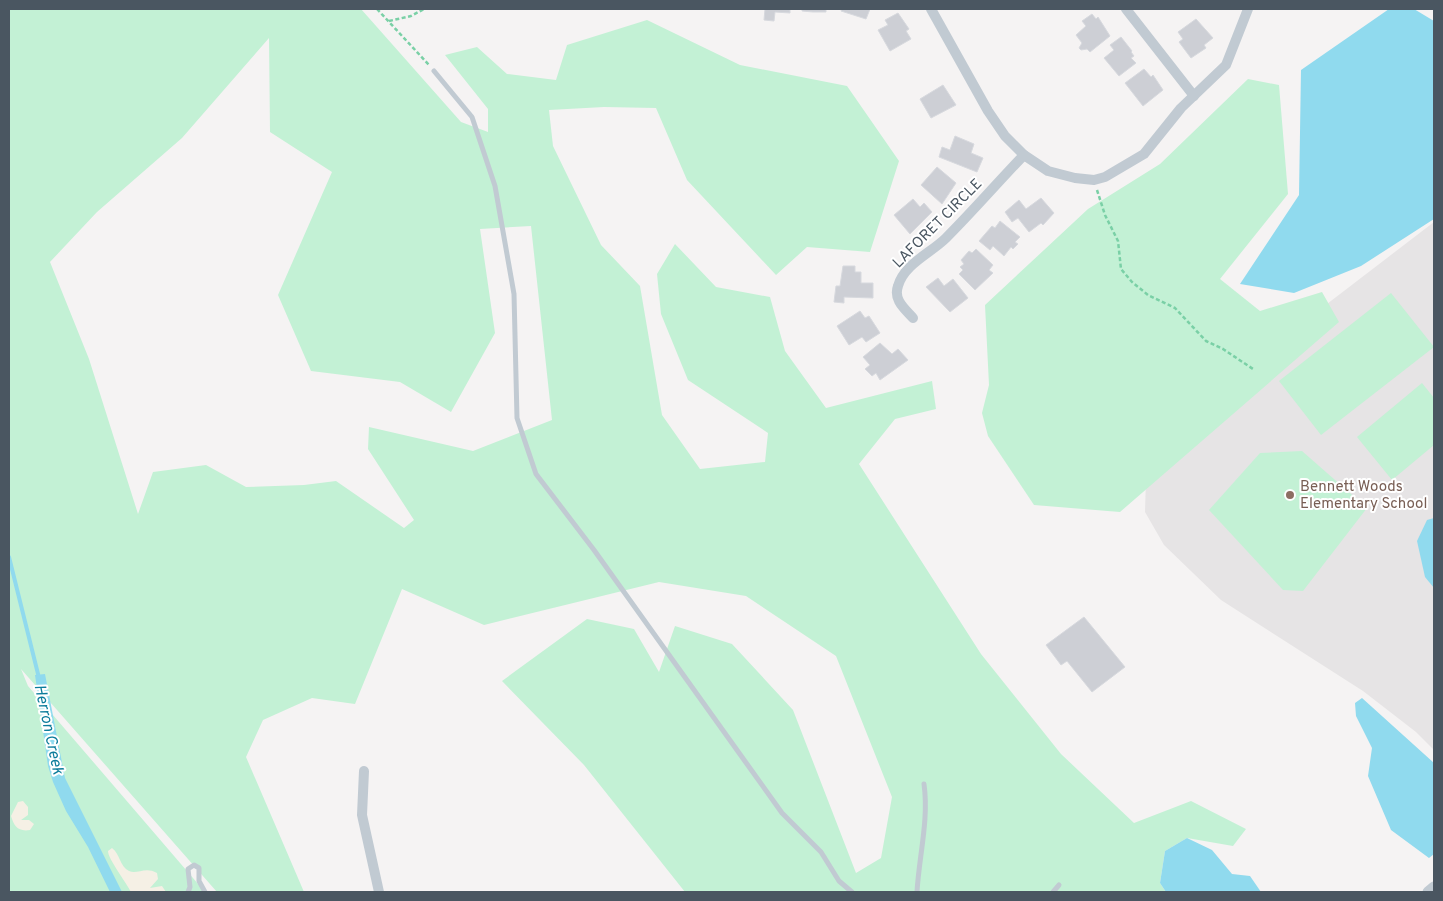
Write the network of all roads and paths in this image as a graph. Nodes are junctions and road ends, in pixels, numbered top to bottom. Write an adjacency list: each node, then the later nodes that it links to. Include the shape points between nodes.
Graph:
1 (377, 9): 6 (path)
2 (424, 9): 6 (path)
3 (931, 9): 9 (street, via 988,111 1005,136)
4 (1126, 9): 8 (street)
5 (1248, 9): 8 (street, via 1226,64)
6 (389, 21): 7 (path)
7 (434, 71): 20 (lane, via 472,117 495,186 514,294 517,418 536,474 782,813 821,852 839,881)
8 (1194, 96): 10 (street, via 1144,154)
9 (1024, 154): 10 (street, via 1048,170); 11 (street, LAFORET CIRCLE, via 947,237 902,276 897,296)
10 (1094, 180): 12 (path, via 1105,215 1118,241 1121,269 1148,295 1175,308 1206,341)
11 (914, 318)
12 (1253, 369)
13 (364, 770): 19 (street, via 362,815)
14 (924, 784): 21 (lane, via 927,807)
15 (1059, 885): 22 (lane)
16 (1434, 887): 23 (street)
17 (188, 892): 18 (lane, via 188,869 194,865 199,868 199,881)
18 (205, 892)
19 (379, 892)
20 (852, 892)
21 (917, 892)
22 (1053, 892)
23 (1428, 892)

